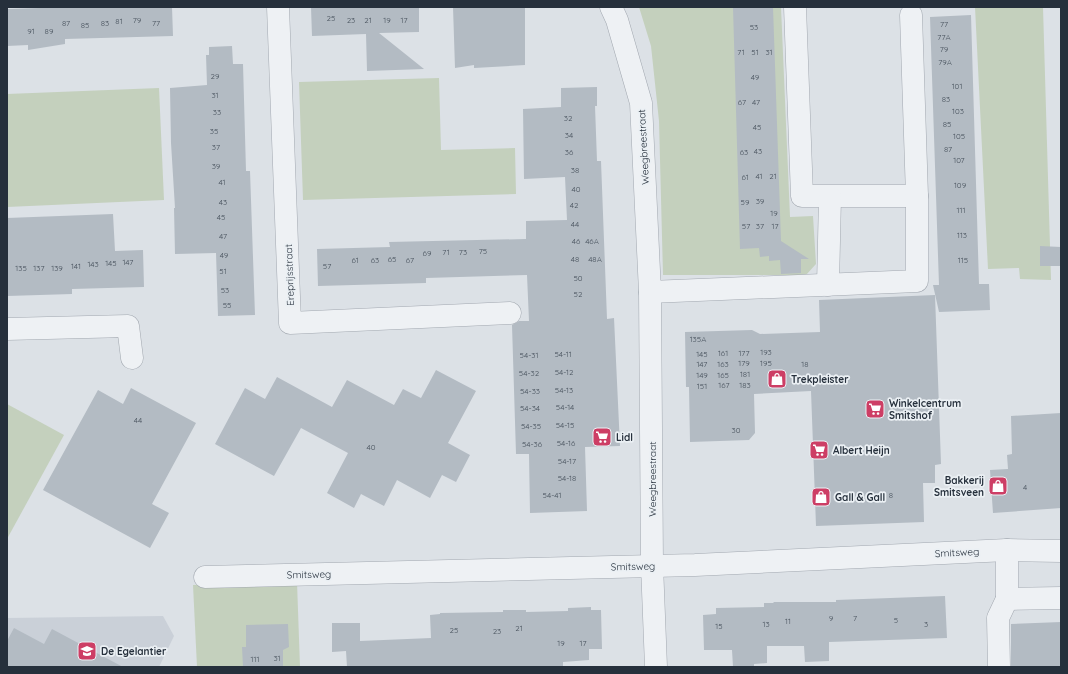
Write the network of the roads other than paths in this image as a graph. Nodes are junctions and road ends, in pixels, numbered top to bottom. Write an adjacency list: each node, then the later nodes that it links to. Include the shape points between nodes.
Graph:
1 (278, 7): 9 (street, Ereprijsstraat, via 290,323)
2 (611, 7): 8 (street, Weegbreestraat, via 641,103)
3 (795, 7): 6 (street, via 802,196)
4 (911, 15): 5 (street)
5 (917, 196): 6 (street); 7 (street, via 917,281)
6 (830, 197): 7 (street)
7 (828, 285): 8 (street)
8 (650, 292): 14 (street, Weegbreestraat)
9 (510, 313)
10 (7, 329): 11 (street, via 128,326)
11 (132, 358)
12 (1007, 550): 13 (street, Smitsweg); 14 (street, Smitsweg); 17 (street)
13 (1061, 551)
14 (652, 565): 15 (street, Smitsweg); 18 (street, Weegbreestraat)
15 (206, 577)
16 (1061, 598): 17 (street)
17 (1007, 600): 19 (street, via 998,618)
18 (656, 667)
19 (999, 667)

